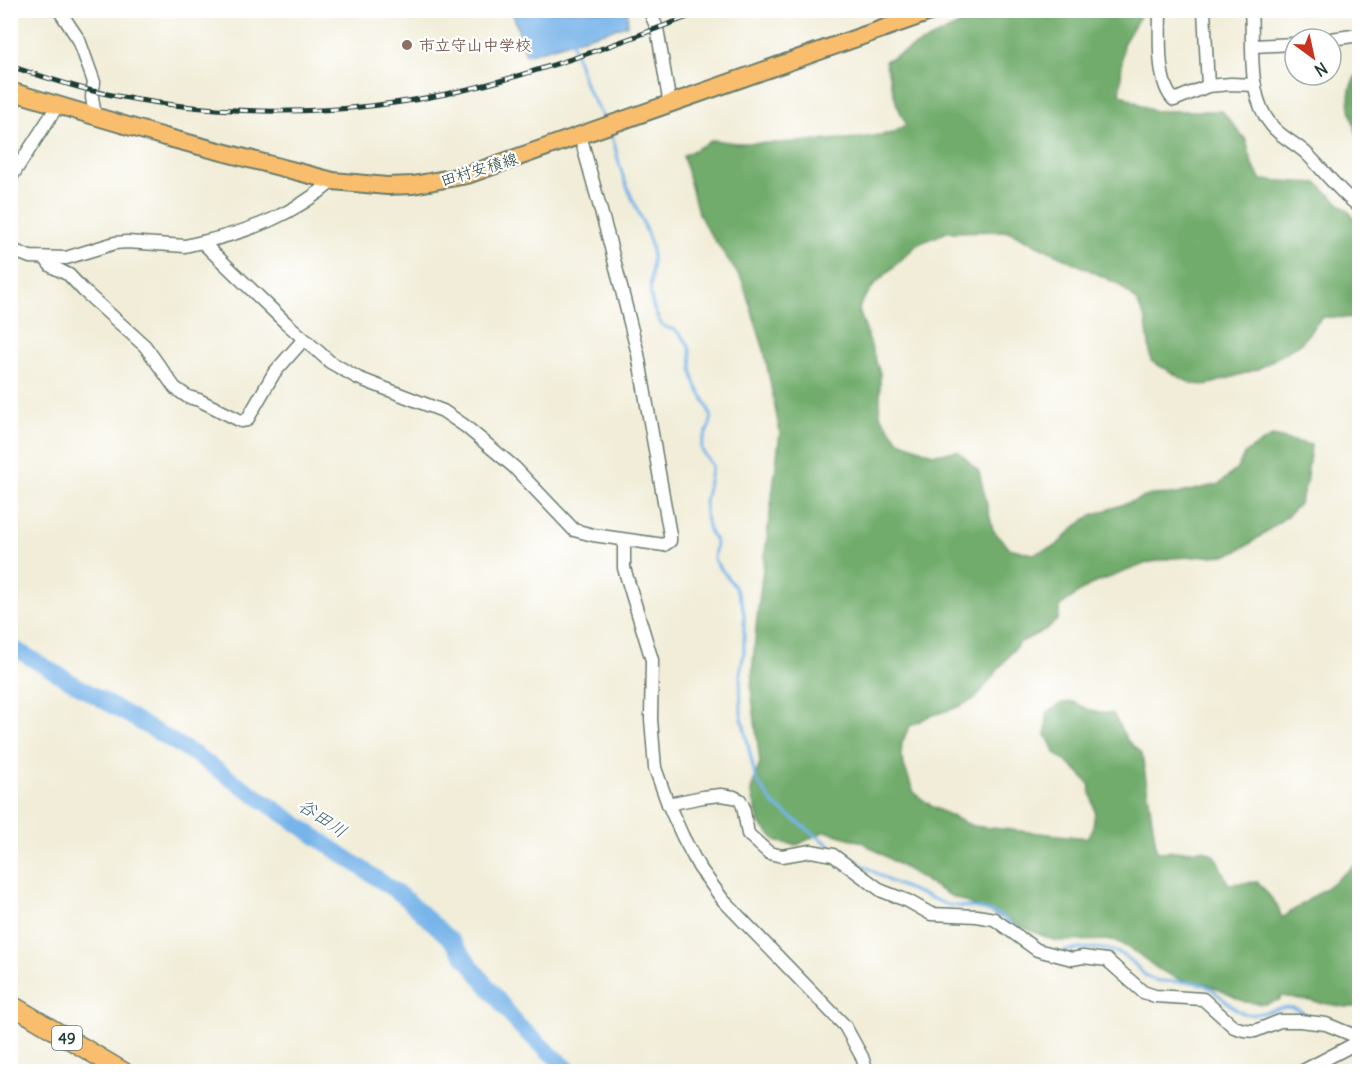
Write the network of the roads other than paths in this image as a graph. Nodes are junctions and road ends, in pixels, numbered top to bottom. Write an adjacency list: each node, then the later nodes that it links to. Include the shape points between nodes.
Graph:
1 (59, 10): 16 (street, via 79,40 94,82)
2 (936, 10): 15 (main road, 田村安積線)
3 (1160, 10): 12 (street, via 1163,77 1169,95 1176,100)
4 (1204, 10): 12 (street)
5 (1251, 10): 10 (street)
6 (651, 11): 15 (street)
7 (1359, 35): 8 (street)
8 (1343, 37)
9 (1283, 45): 10 (street)
10 (1253, 46): 11 (street)
11 (1255, 85): 12 (street); 20 (street, via 1262,111 1272,126 1305,152)
12 (1208, 86)
13 (10, 91): 14 (main road, 田村安積線)
14 (58, 105): 16 (main road, 田村安積線); 18 (street)
15 (670, 105): 17 (main road, 田村安積線)
16 (95, 116): 19 (main road, 田村安積線)
17 (580, 135): 19 (main road, 田村安積線, via 442,181 387,186); 25 (street, via 638,354 670,535 670,541 664,545)
18 (10, 179)
19 (333, 181): 21 (street, via 282,216)
20 (1359, 207)
21 (202, 242): 23 (street, via 185,246 115,243 66,258); 24 (street)
22 (10, 249): 23 (street)
23 (45, 258): 24 (street, via 51,266 69,275 145,346 175,388 241,421 247,420 274,373)
24 (304, 339): 25 (street, via 343,370 443,411 465,426 507,460 574,530)
25 (624, 540): 26 (street, via 624,568 652,660 653,754)
26 (668, 804): 28 (street, via 721,795 734,797 743,807 748,834 769,853 782,856 811,851 833,855 882,891 931,914 994,919 1037,950 1072,959 1107,960 1143,992 1203,999 1234,1027 1255,1031 1280,1021 1300,1021 1326,1024); 30 (street, via 710,885 845,1026)
27 (10, 1004): 29 (highway, 49)
28 (1359, 1040): 31 (street)
29 (124, 1071)
30 (867, 1071)
31 (1301, 1071)

